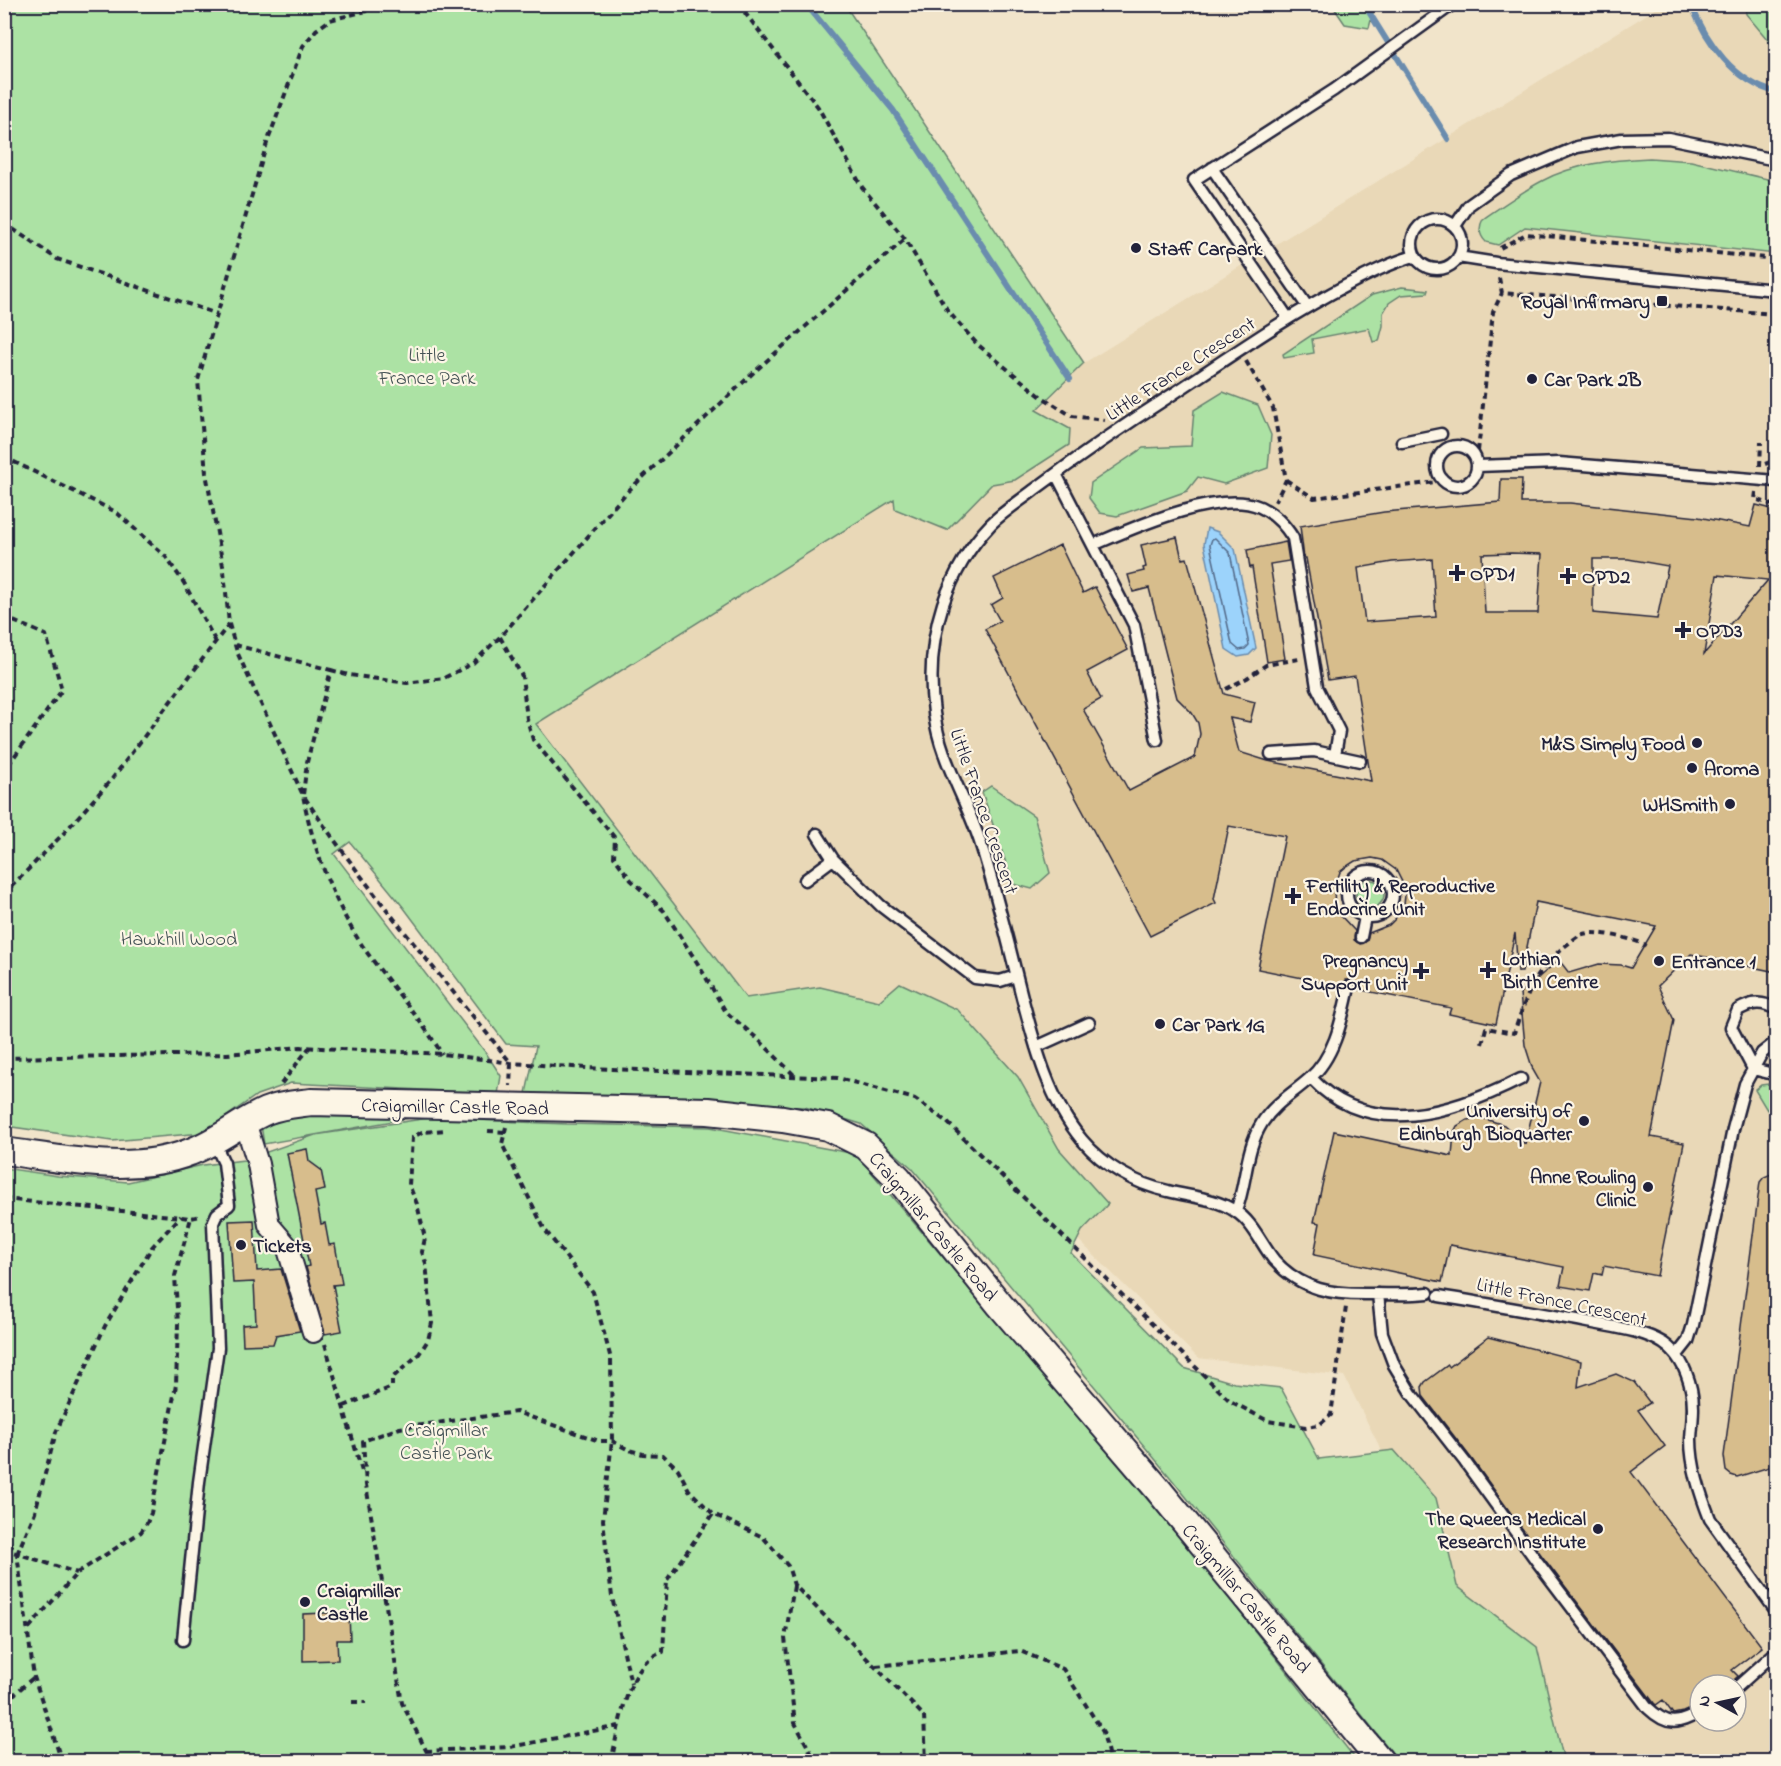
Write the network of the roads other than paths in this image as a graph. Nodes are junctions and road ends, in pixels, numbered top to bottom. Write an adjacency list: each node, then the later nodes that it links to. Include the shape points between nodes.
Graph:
1 (1453, 4): 3 (lane, via 1334,90)
2 (1776, 160): 4 (lane, via 1668,138 1622,139 1577,147 1511,175 1469,205)
3 (1212, 168): 8 (lane); 9 (lane, via 1194,180)
4 (1455, 226): 5 (lane, via 1444,219 1421,224 1414,233); 6 (lane, via 1461,237)
5 (1414, 256): 6 (lane, via 1434,269 1446,267); 8 (lane, Little France Crescent, via 1392,262)
6 (1458, 257): 7 (lane)
7 (1776, 290)
8 (1307, 306): 9 (lane, Little France Crescent)
9 (1288, 318): 13 (lane, Little France Crescent)
10 (1441, 434): 11 (lane)
11 (1402, 442)
12 (1477, 466): 12 (lane, via 1474,456 1465,448 1453,447 1438,458 1437,470 1443,481 1455,487 1468,483); 14 (lane, via 1559,463)
13 (1056, 474): 15 (lane); 25 (lane, Little France Crescent, via 993,521 971,547 944,602 933,656 934,713 940,742 976,829)
14 (1776, 481)
15 (1093, 545): 16 (lane, via 1134,626); 18 (lane, via 1193,508 1224,503 1260,507 1279,519 1293,538 1317,687 1339,730)
16 (1157, 740)
17 (1271, 754): 18 (lane, via 1314,751)
18 (1335, 755): 19 (lane)
19 (1360, 761)
20 (817, 834): 21 (lane)
21 (833, 859): 22 (lane); 25 (lane, via 881,906 975,978 1000,981)
22 (805, 880)
23 (1365, 917): 23 (lane, via 1352,909 1346,894 1352,879 1375,872 1388,880 1393,895 1381,915); 24 (lane)
24 (1361, 937)
25 (1016, 976): 30 (lane, Little France Crescent)
26 (1350, 987): 33 (lane, via 1329,1054)
27 (1776, 1009): 31 (lane, via 1750,1003 1738,1010 1731,1027)
28 (1089, 1023): 30 (lane)
29 (1776, 1042): 31 (lane, via 1762,1053)
30 (1036, 1047): 38 (lane, Little France Crescent, via 1056,1102 1083,1141 1107,1164 1137,1182 1209,1199)
31 (1753, 1069): 32 (lane); 41 (lane, via 1733,1129 1693,1325 1688,1341)
32 (1776, 1071)
33 (1311, 1078): 34 (lane, via 1337,1101 1401,1116 1459,1106); 38 (lane, via 1279,1102 1252,1141)
34 (1521, 1079)
35 (245, 1122): 36 (street, Craigmillar Castle Road); 40 (street, via 258,1164 269,1225 287,1246); 47 (street, Craigmillar Castle Road, via 267,1110 311,1102 507,1120 708,1111 828,1127 866,1146 898,1178)
36 (213, 1142): 37 (street, Craigmillar Castle Road, via 162,1161 140,1163 82,1161); 43 (lane, via 224,1163 229,1205 213,1223 218,1348)
37 (4, 1151)
38 (1236, 1211): 39 (lane, Little France Crescent, via 1285,1272 1311,1287 1347,1296)
39 (1378, 1294): 41 (lane, Little France Crescent, via 1434,1294 1623,1329 1662,1343); 46 (lane, via 1382,1333 1394,1365 1411,1393 1648,1708 1672,1723)
40 (313, 1332)
41 (1677, 1355): 42 (lane, via 1691,1388 1694,1463 1710,1519)
42 (1776, 1611)
43 (183, 1640)
44 (1776, 1653): 45 (lane)
45 (1748, 1678)
46 (1688, 1720)
47 (1381, 1761)

